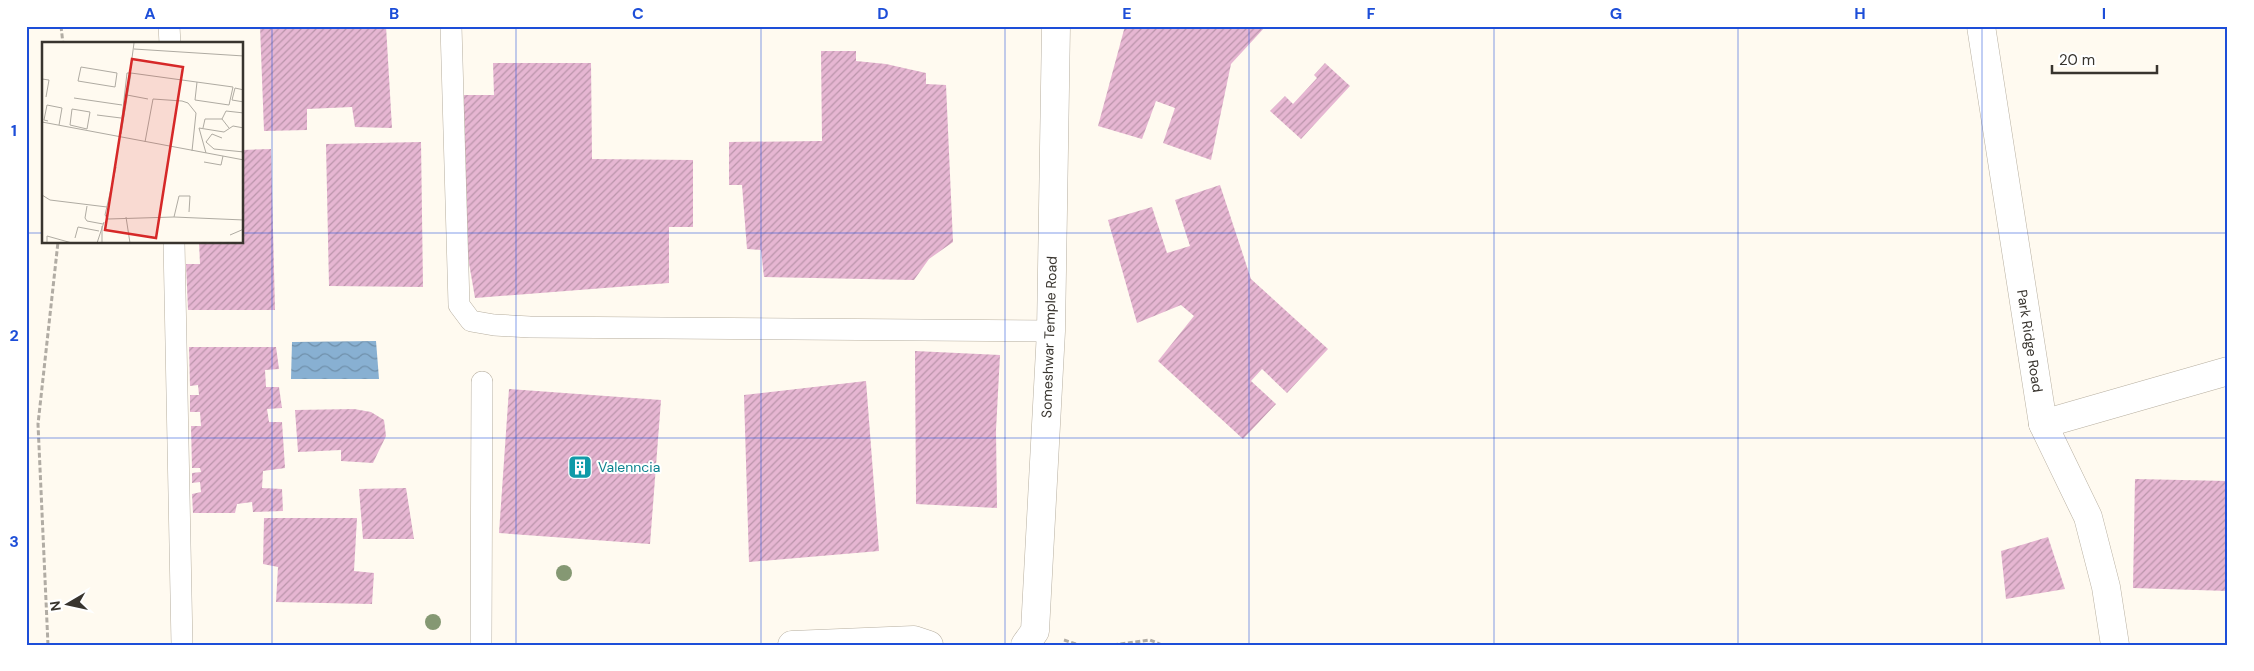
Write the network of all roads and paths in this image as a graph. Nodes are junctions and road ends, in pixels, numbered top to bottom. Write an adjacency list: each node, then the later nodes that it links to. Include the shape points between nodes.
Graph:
1 (61, 26): 6 (path)
2 (169, 26): 7 (lane)
3 (451, 26): 10 (lane, via 459,305 471,321 530,326)
4 (1056, 26): 10 (street, Someshwar Temple Road)
5 (1981, 26): 13 (street, Park Ridge Road)
6 (63, 42)
7 (170, 42)
8 (58, 244): 14 (path, via 38,424)
9 (174, 244): 15 (lane)
10 (1051, 331): 19 (street, Someshwar Temple Road, via 1035,631)
11 (2228, 371): 13 (street)
12 (482, 382): 16 (lane)
13 (2043, 424): 22 (street, Park Ridge Road, via 2088,517 2106,587)
14 (48, 645)
15 (182, 645)
16 (481, 645)
17 (792, 645): 18 (street, via 914,640)
18 (929, 645)
19 (1025, 645)
20 (1113, 645): 21 (path, via 1150,640)
21 (1162, 645)
22 (2115, 645)

